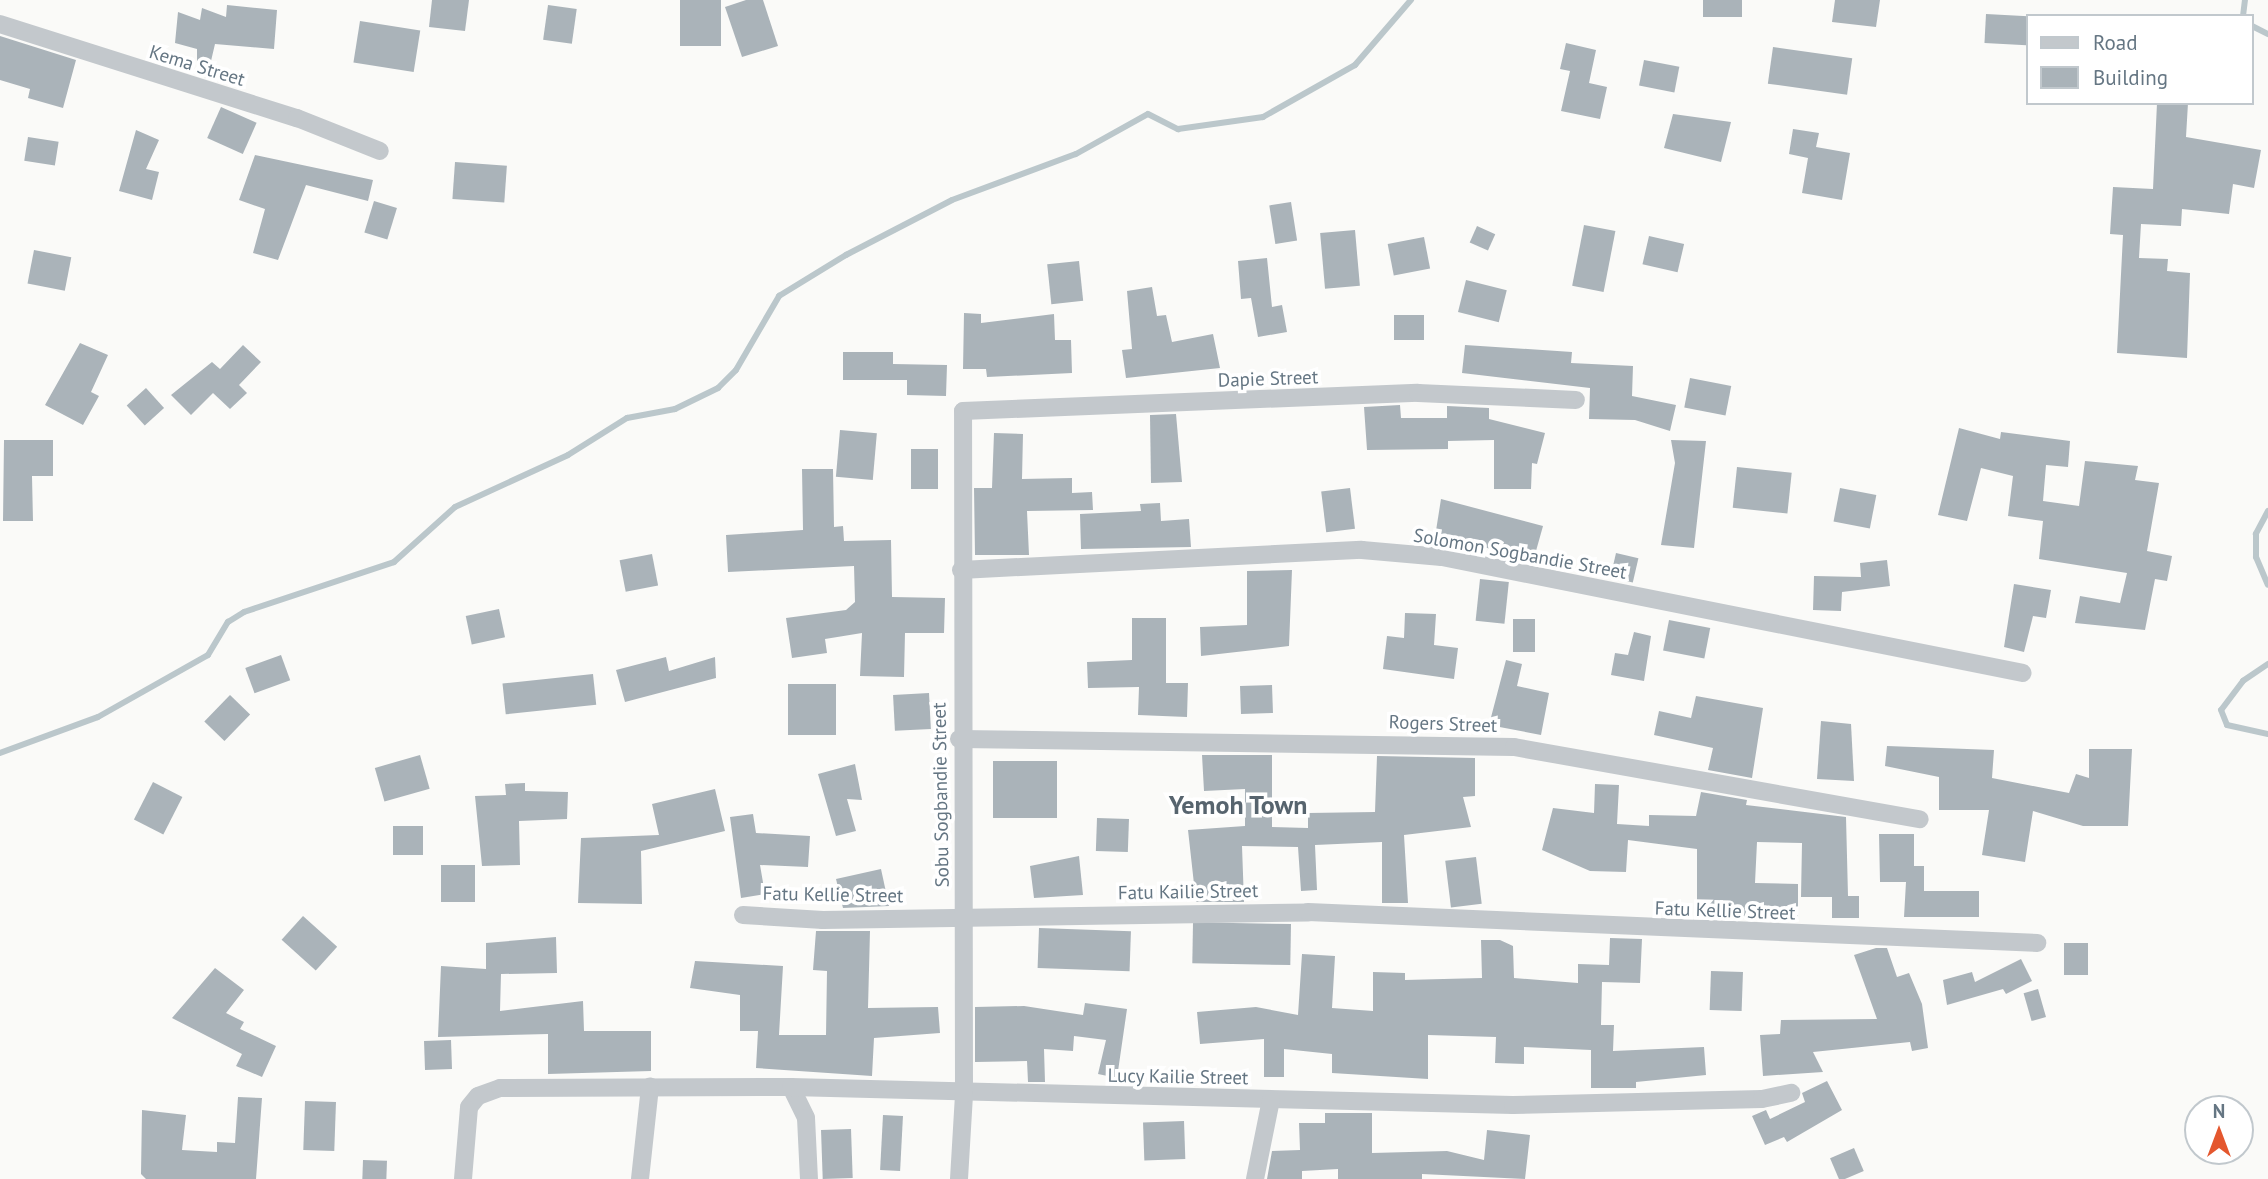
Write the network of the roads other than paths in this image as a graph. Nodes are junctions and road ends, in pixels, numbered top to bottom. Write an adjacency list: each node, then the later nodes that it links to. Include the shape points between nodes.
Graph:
1 (0, 24): 2 (street, Kema Street, via 297,118)
2 (380, 151)
3 (1576, 400): 4 (street, Dapie Street, via 1418,393)
4 (963, 411): 5 (street, Sobu Sogbandie Street)
5 (961, 570): 6 (street, Solomon Sogbandie Street, via 1362,550 1415,555); 7 (street, Sobu Sogbandie Street)
6 (2024, 673)
7 (959, 739): 8 (street, Rogers Street, via 1514,747); 10 (street, Sobu Sogbandie Street)
8 (1920, 819)
9 (743, 915): 10 (street, Fatu Kellie Street)
10 (964, 916): 11 (street, Fatu Kailie Street, via 1308,912); 16 (street, Sobu Sogbandie Street)
11 (1412, 919): 12 (street, Fatu Kellie Street)
12 (2036, 943)
13 (650, 1087): 14 (street, Lucy Kailie Street); 18 (street, Lucy Kailie Street, via 563,1086 478,1096 469,1107); 19 (street)
14 (791, 1087): 16 (street, Lucy Kailie Street); 20 (street, via 806,1118)
15 (1791, 1093): 17 (street, Lucy Kailie Street, via 1762,1099 1527,1104)
16 (964, 1094): 17 (street, Lucy Kailie Street); 21 (street, Sobu Sogbandie Street)
17 (1272, 1100): 22 (street)
18 (463, 1179)
19 (640, 1179)
20 (809, 1179)
21 (959, 1179)
22 (1255, 1179)

